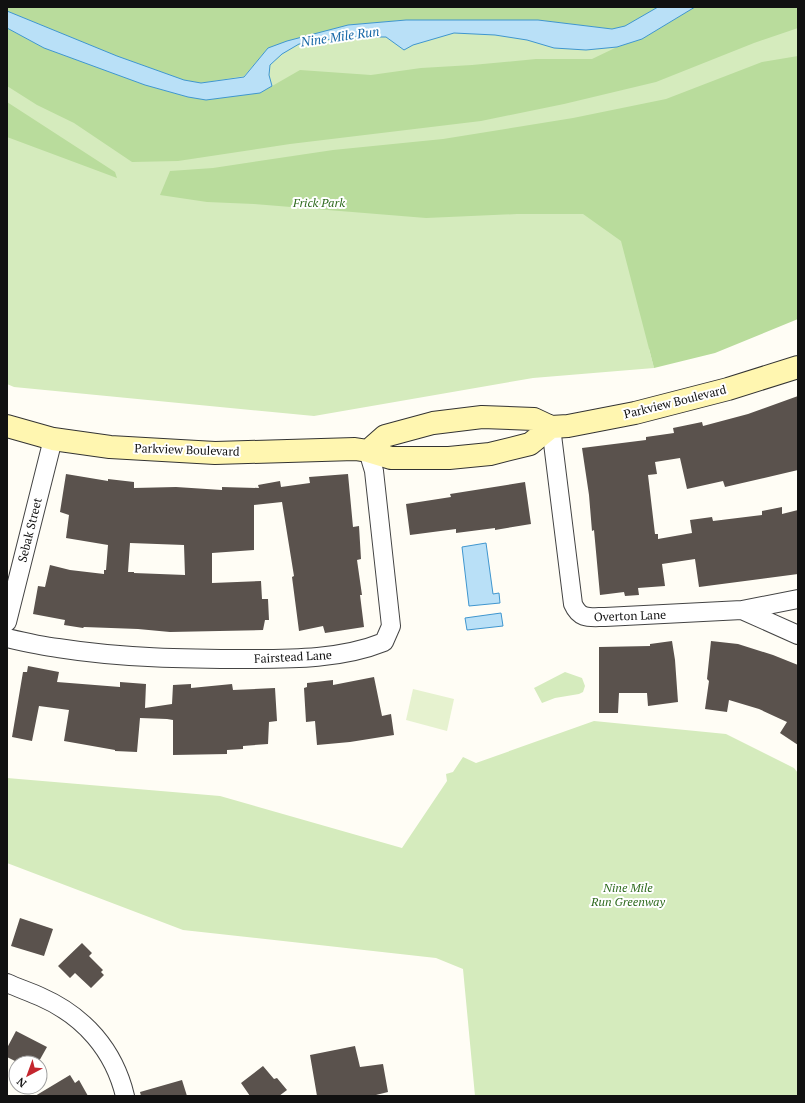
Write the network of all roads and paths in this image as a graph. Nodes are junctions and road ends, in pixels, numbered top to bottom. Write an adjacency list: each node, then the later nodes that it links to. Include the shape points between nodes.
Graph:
1 (798, 367): 3 (street, Parkview Boulevard, via 728,389 635,413)
2 (7, 426): 4 (street, Parkview Boulevard)
3 (551, 427): 5 (street, Parkview Boulevard, via 530,444 490,454 449,458 391,458); 5 (street, Parkview Boulevard, via 534,419 482,417 433,423 385,436); 7 (street, Overton Lane, via 573,604 577,612 584,617 605,617)
4 (53, 438): 5 (street, Parkview Boulevard, via 110,446 216,453 355,449); 8 (street, Sebak Street)
5 (368, 451): 10 (street, Fairstead Lane, via 374,471 391,626 384,642 325,656 291,659 202,659 117,655 58,648)
6 (798, 599): 7 (street, Overton Lane)
7 (742, 610): 9 (street)
8 (7, 622)
9 (798, 635)
10 (7, 638)
11 (7, 983): 12 (street, via 42,997 83,1024 107,1051)
12 (126, 1096)

